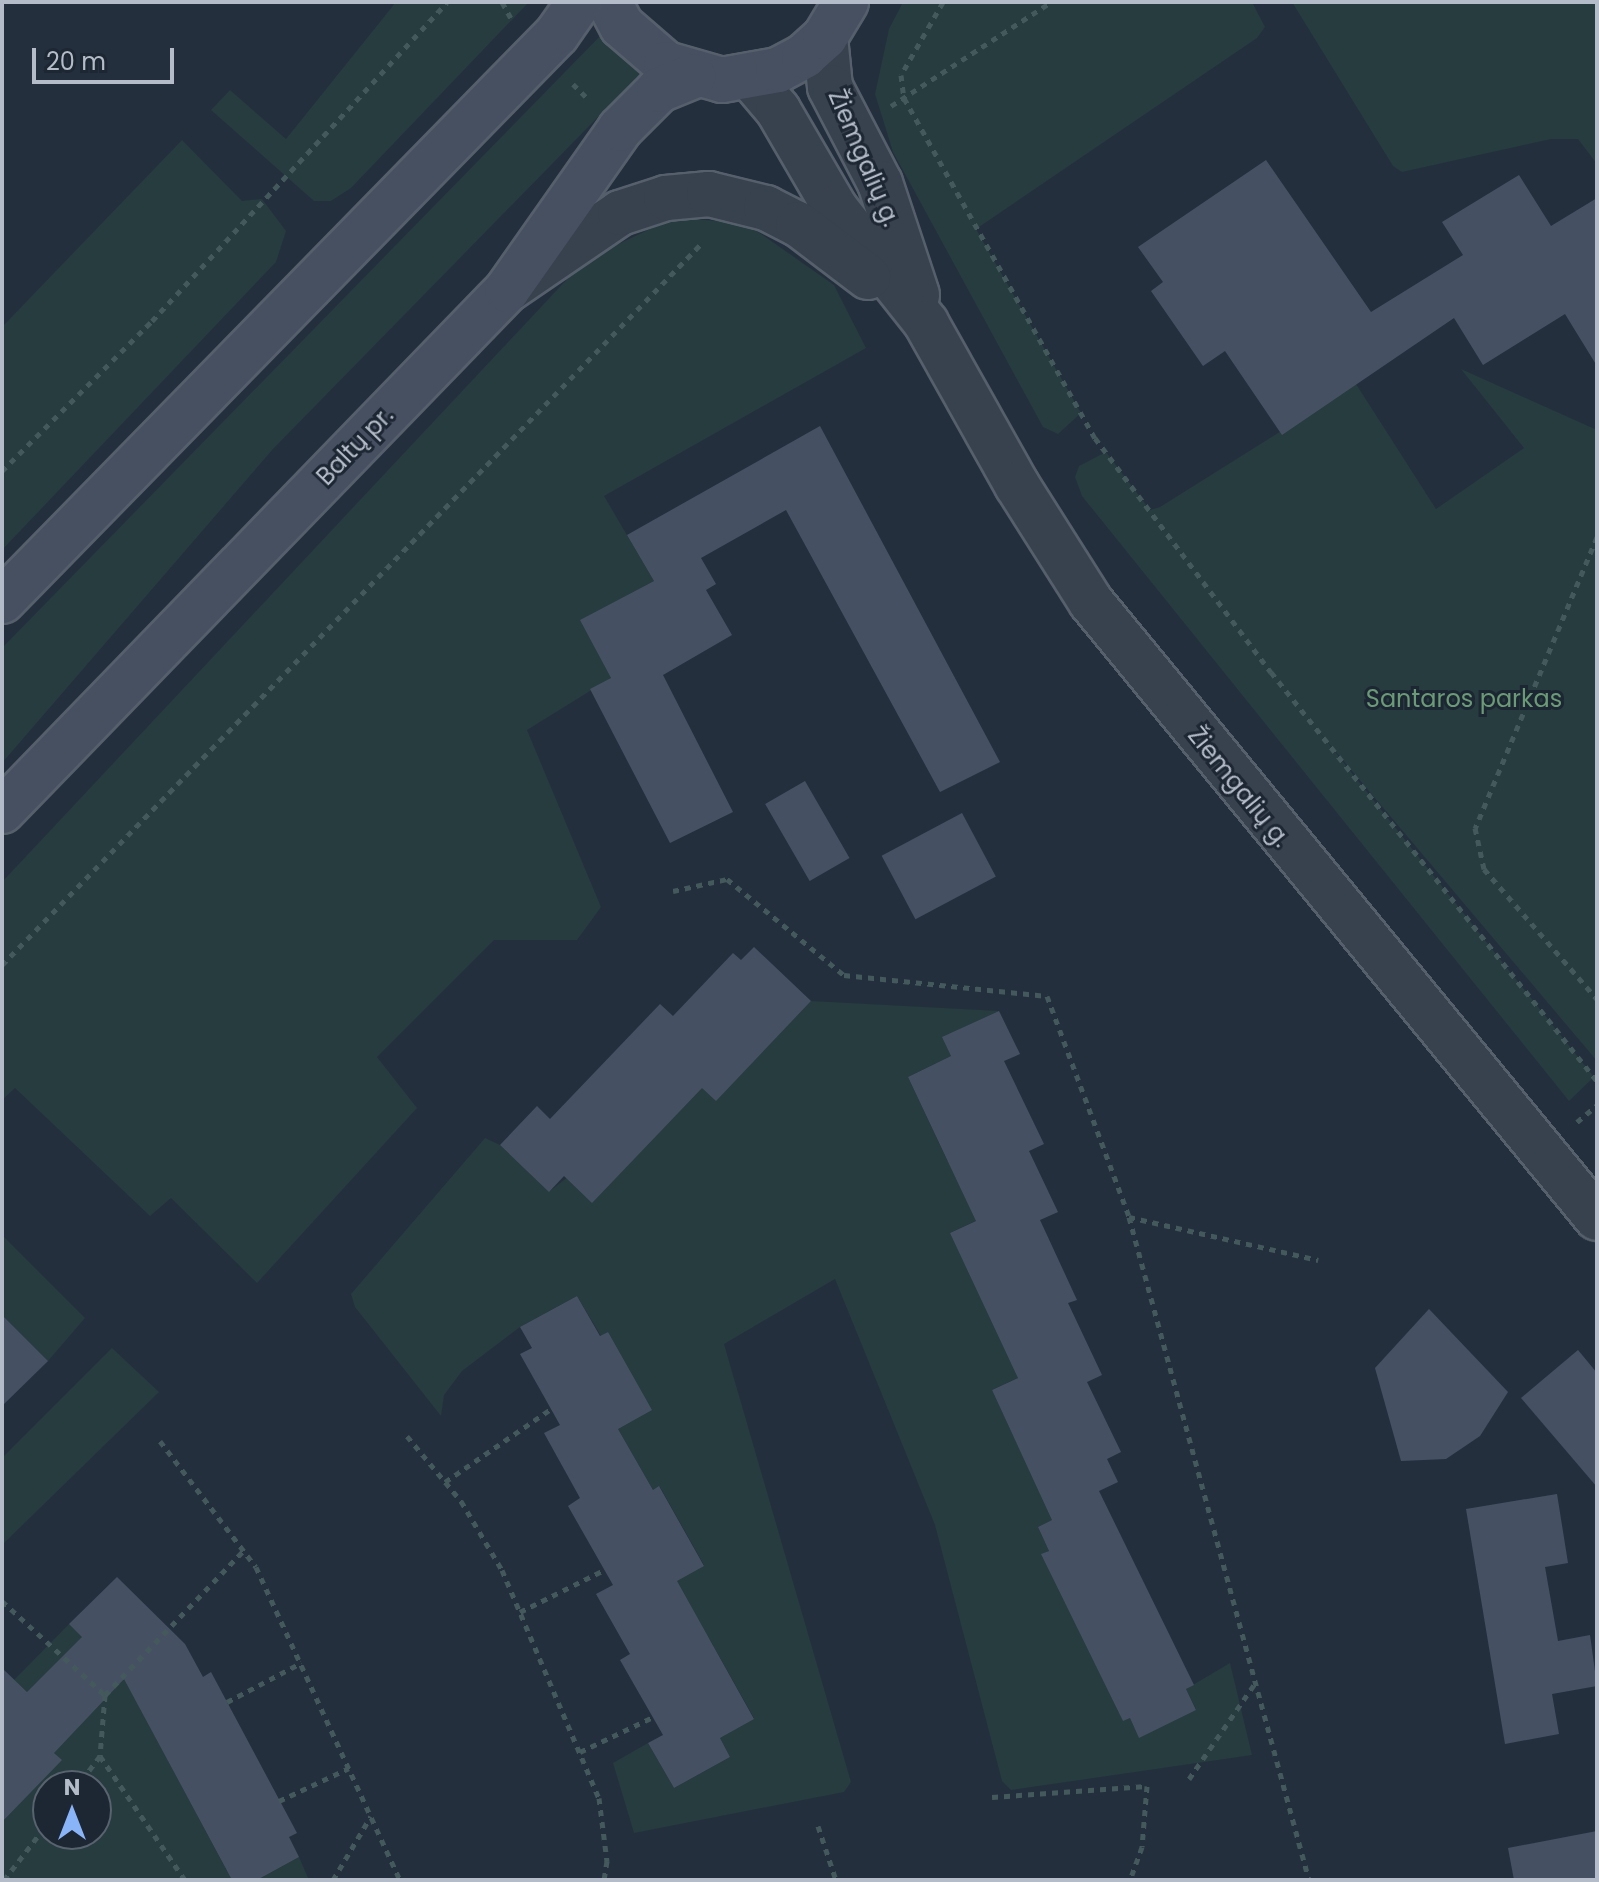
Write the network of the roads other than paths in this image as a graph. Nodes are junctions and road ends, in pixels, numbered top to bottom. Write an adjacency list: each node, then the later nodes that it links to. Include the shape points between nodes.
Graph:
1 (579, 2): 8 (main road, via 557,34)
2 (609, 2): 4 (main road, Baltų pr., via 642,48)
3 (836, 19): 5 (main road, Baltų pr., via 778,70); 7 (street, Žiemgalių g., via 830,87 880,183)
4 (693, 76): 5 (main road, Baltų pr.); 6 (main road, Baltų pr., via 659,90 620,129)
5 (751, 78): 7 (street, Žiemgalių g., via 778,110 835,208)
6 (507, 290): 7 (street, via 620,213 666,198 709,194 766,208 798,224); 9 (main road, Baltų pr.)
7 (926, 323): 10 (street, Žiemgalių g., via 1017,485 1091,602)
8 (2, 601)
9 (2, 811)
10 (1597, 1218)

